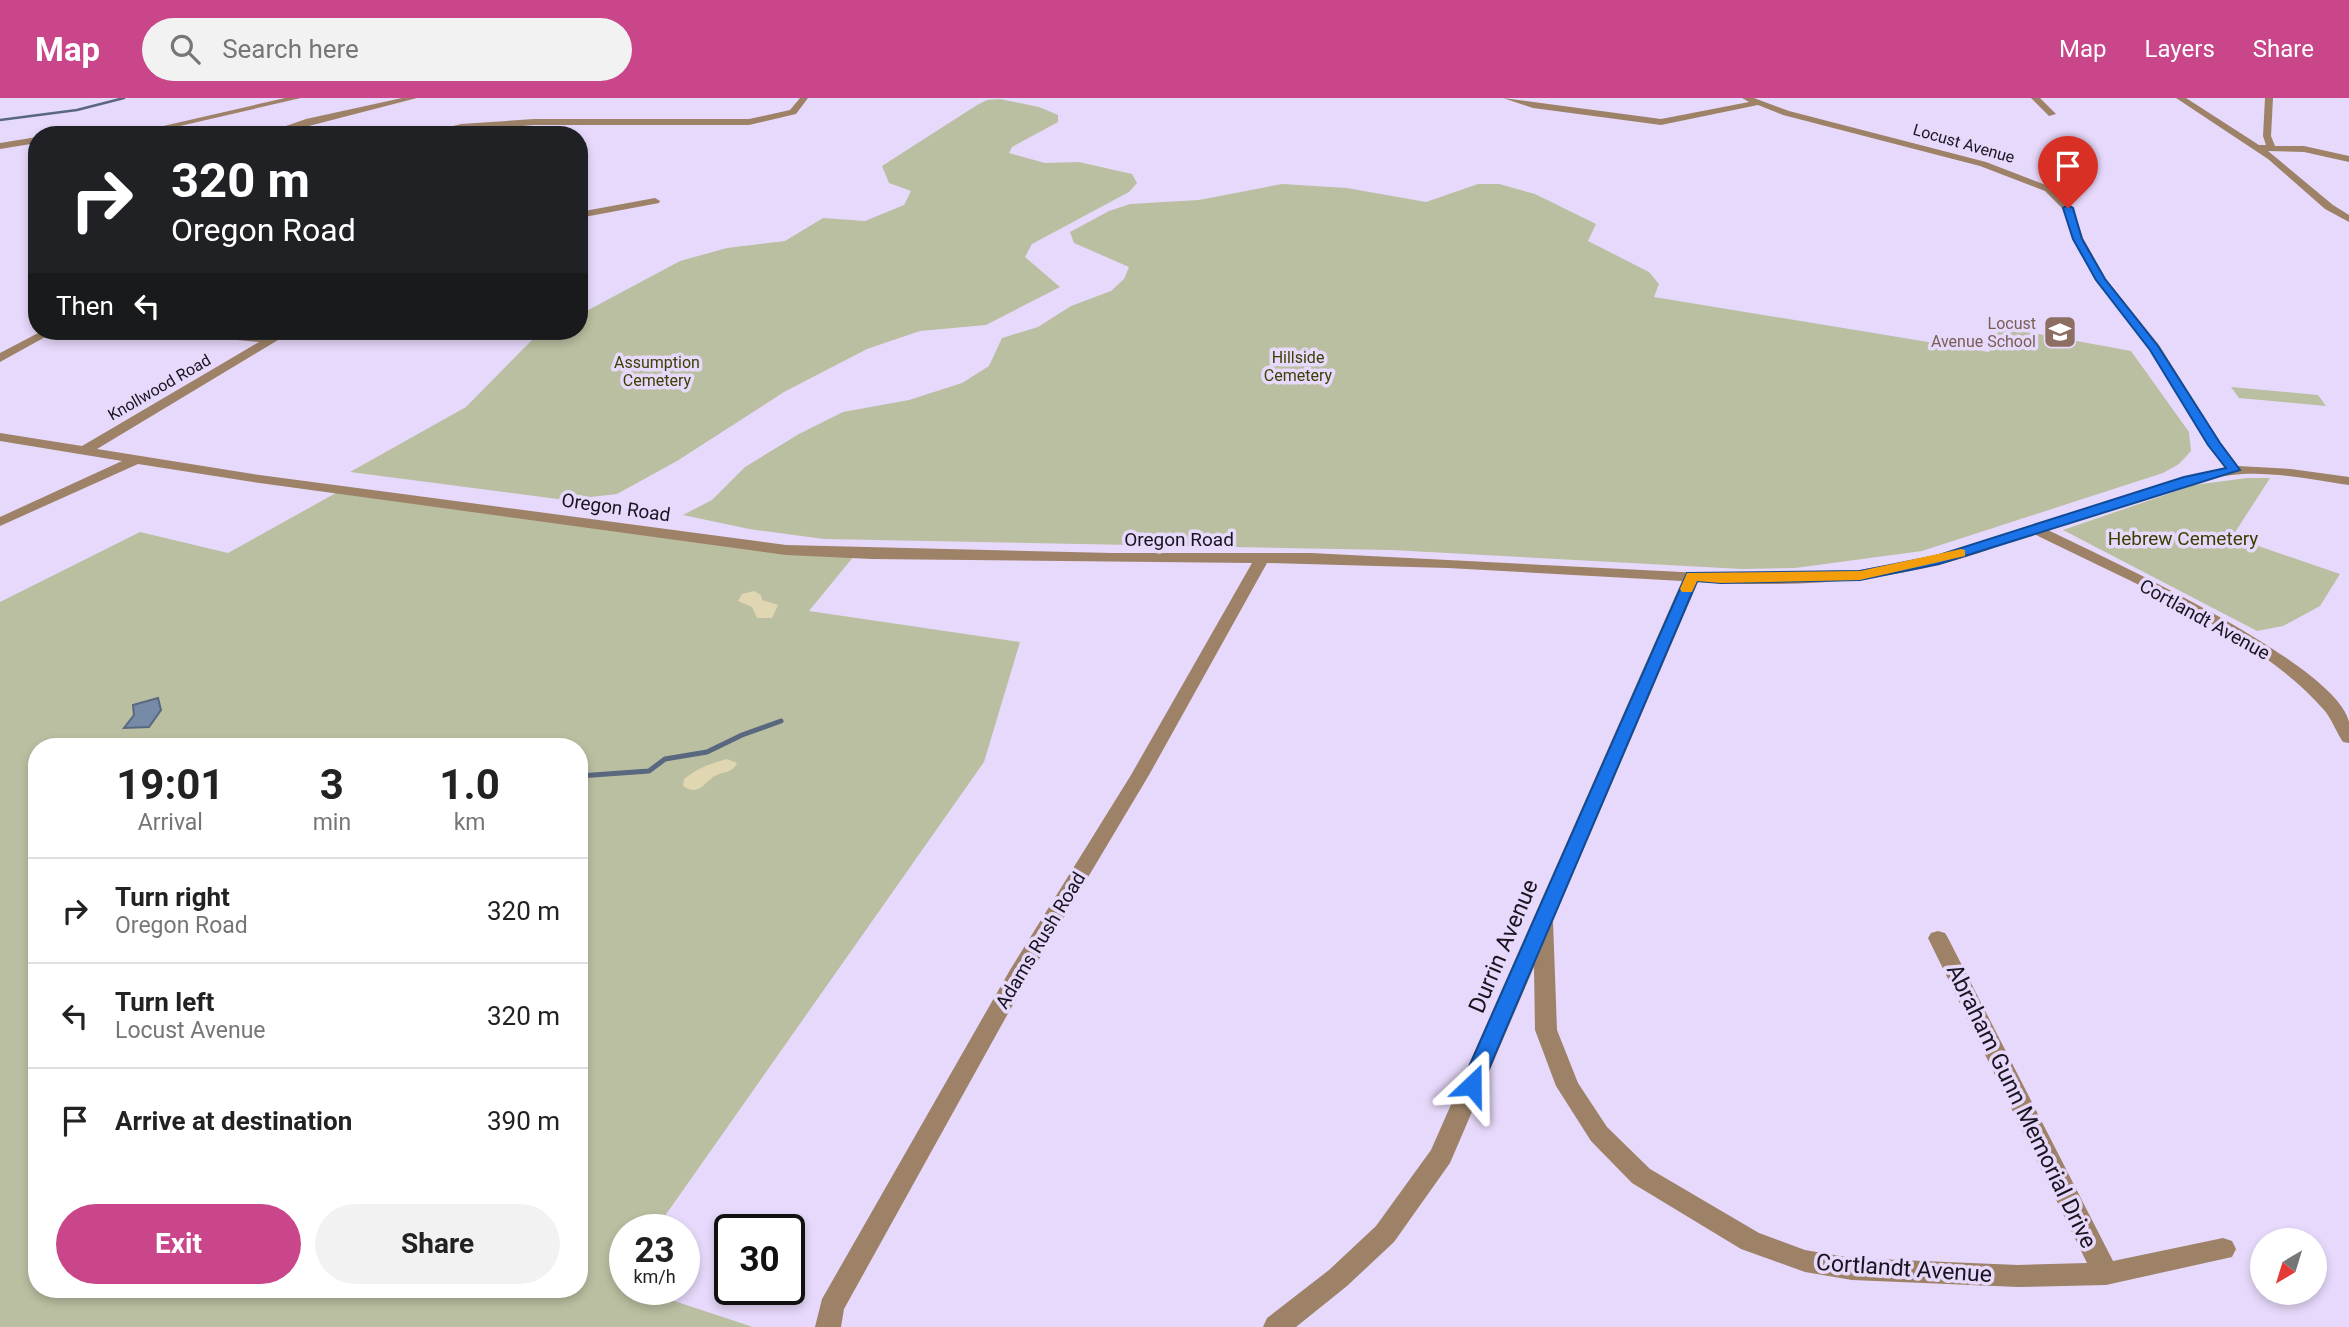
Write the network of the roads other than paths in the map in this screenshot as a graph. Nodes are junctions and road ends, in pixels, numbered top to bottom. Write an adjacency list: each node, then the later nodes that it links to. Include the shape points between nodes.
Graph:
1 (297, 98): 11 (street)
2 (413, 98): 12 (street)
3 (804, 98): 13 (street, via 793,112 749,122)
4 (1507, 98): 9 (street, via 1661,122)
5 (1745, 98): 9 (street, Locust Avenue)
6 (2035, 98): 10 (street)
7 (2185, 98): 16 (street)
8 (2269, 98): 17 (street)
9 (1757, 103): 28 (street, Locust Avenue, via 1983,164 2048,189 2068,208 2078,239 2101,280 2155,348)
10 (2052, 114)
11 (169, 126)
12 (293, 126)
13 (476, 126)
14 (28, 141): 15 (street)
15 (0, 146)
16 (2258, 148): 17 (street); 21 (street)
17 (2271, 148): 18 (street, via 2304,149)
18 (2349, 159)
19 (655, 201): 20 (street)
20 (588, 213)
21 (2349, 219)
22 (33, 340): 24 (street)
23 (273, 340): 26 (street, Knollwood Road)
24 (0, 358)
25 (0, 437): 26 (street, Oregon Road)
26 (83, 451): 27 (street, Oregon Road)
27 (135, 460): 30 (street); 32 (street, Oregon Road, via 786,550)
28 (2234, 470): 29 (street, Oregon Road); 31 (street, Oregon Road, via 2177,483)
29 (2349, 481)
30 (0, 522)
31 (2037, 530): 33 (street, Oregon Road, via 1939,559 1860,575); 34 (street, Cortlandt Avenue, via 2272,655 2327,700)
32 (1262, 558): 33 (street, Oregon Road); 39 (street, Adams Rush Road, via 831,1307)
33 (1692, 576): 35 (street, Durrin Avenue)
34 (2349, 738)
35 (1543, 918): 38 (street, Cortlandt Avenue, via 1546,1030 1568,1086 1599,1134 1642,1176 1699,1213 1761,1245 1805,1261 1852,1269 2018,1276); 40 (street, Durrin Avenue, via 1441,1156 1385,1234)
36 (1938, 938): 38 (street, Abraham Gunn Memorial Drive)
37 (2223, 1249): 38 (street, Cortlandt Avenue)
38 (2106, 1274)
39 (828, 1327)
40 (1276, 1327)

